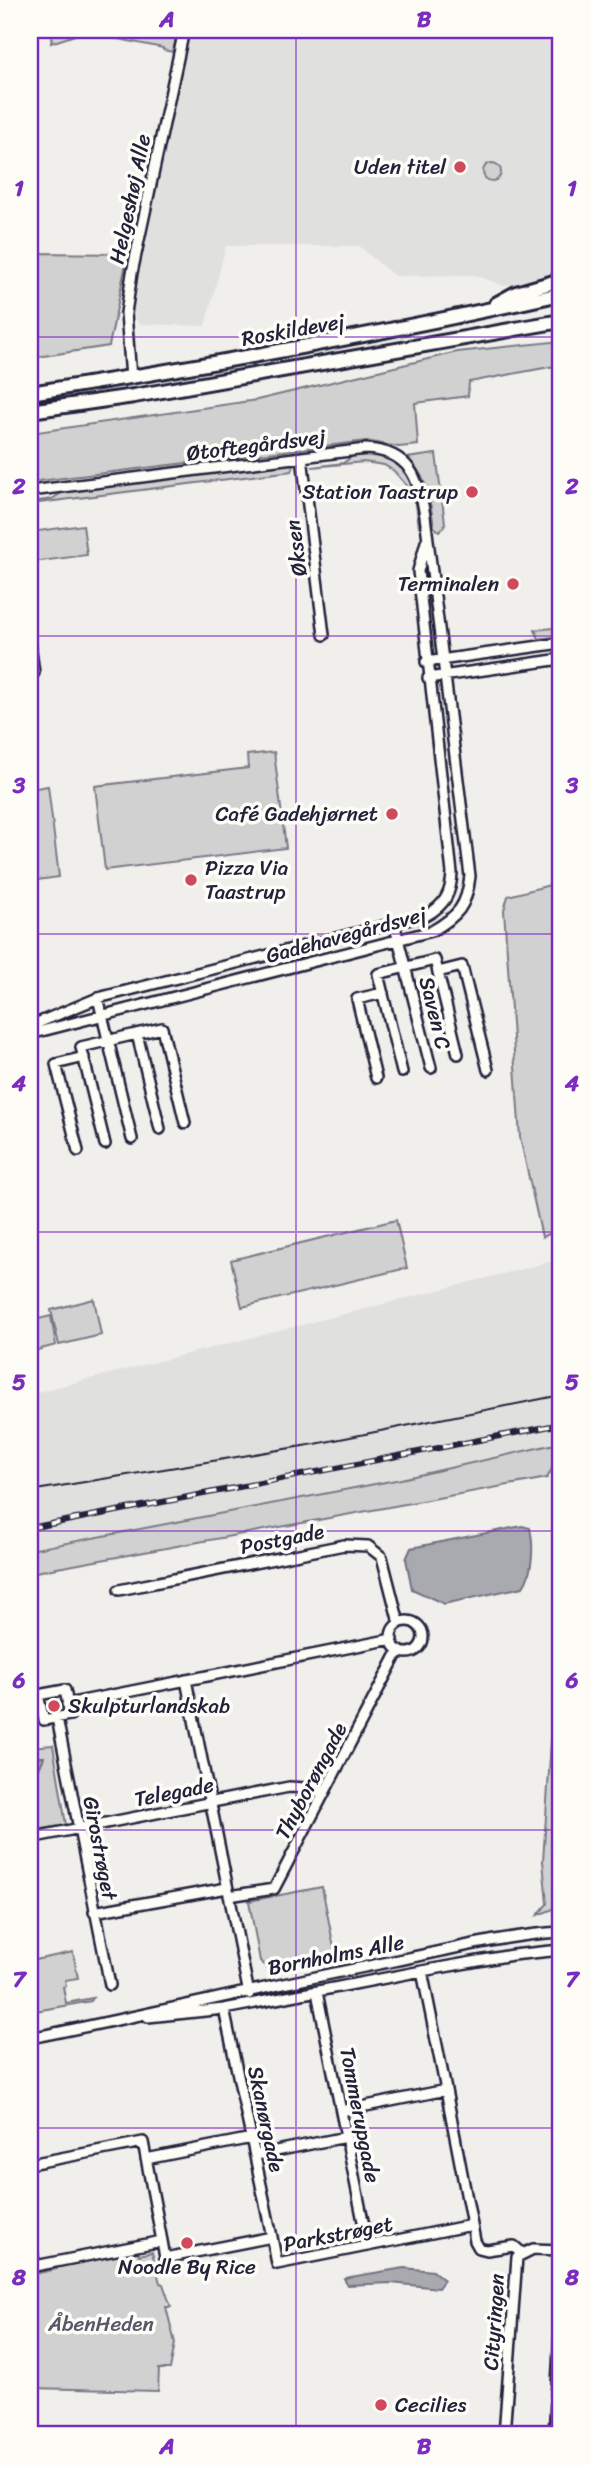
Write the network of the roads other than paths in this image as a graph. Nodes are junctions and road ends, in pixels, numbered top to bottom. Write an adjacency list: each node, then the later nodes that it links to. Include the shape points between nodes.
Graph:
1 (184, 30): 6 (street, Helgeshøj Alle, via 132,273 126,313)
2 (561, 280): 4 (main road, via 516,293)
3 (561, 294): 4 (main road, Roskildevej)
4 (486, 310): 6 (main road, Roskildevej)
5 (561, 321): 8 (main road, Roskildevej)
6 (131, 377): 7 (main road, Roskildevej)
7 (30, 393)
8 (30, 411)
9 (302, 457): 10 (street, Øtoftegårdsvej); 11 (street, Øtoftegårdsvej, via 375,449 397,457 421,486); 12 (street, Øksen)
10 (30, 491)
11 (428, 536): 16 (street, Øtoftegårdsvej); 17 (street, Øtoftegårdsvej, via 418,571)
12 (324, 635)
13 (30, 643): 18 (street)
14 (561, 643): 16 (street)
15 (561, 659): 19 (street)
16 (442, 660): 17 (street); 19 (street, Gadehavegårdsvej)
17 (426, 662): 20 (street, Gadehavegårdsvej)
18 (34, 673)
19 (444, 676): 20 (street); 22 (street, Gadehavegårdsvej, via 470,876 468,895 450,921)
20 (428, 678): 21 (street, Gadehavegårdsvej, via 452,885 436,910)
21 (394, 923): 22 (street, Saven C); 26 (street, Gadehavegårdsvej)
22 (399, 940): 23 (street, Saven C); 27 (street, Gadehavegårdsvej)
23 (405, 967): 24 (street, via 435,960); 25 (street, via 378,974); 34 (street, Saven C)
24 (438, 972): 32 (street); 35 (street, via 462,966)
25 (383, 993): 36 (street); 37 (street, via 357,999)
26 (98, 998): 27 (street); 28 (street, Gadehavegårdsvej)
27 (102, 1017): 29 (street, Gadehavegårdsvej); 31 (street)
28 (30, 1026)
29 (30, 1034)
30 (137, 1034): 31 (street); 38 (street, via 162,1028); 39 (street)
31 (107, 1041): 33 (street, via 81,1047); 40 (street)
32 (458, 1054)
33 (84, 1057): 41 (street); 42 (street, via 57,1064)
34 (431, 1068)
35 (488, 1070)
36 (402, 1072)
37 (376, 1078)
38 (185, 1123)
39 (160, 1129)
40 (132, 1139)
41 (105, 1144)
42 (78, 1151)
43 (119, 1590): 44 (street, Postgade, via 344,1545 368,1546 382,1557)
44 (399, 1623): 45 (street); 46 (street, via 414,1622 423,1635 415,1650)
45 (392, 1639): 46 (street); 47 (street)
46 (399, 1650): 52 (street, Thyborøngade)
47 (186, 1680): 48 (street); 53 (street)
48 (67, 1703): 49 (street, via 65,1690 38,1695); 51 (street, via 70,1715)
49 (41, 1707): 50 (street); 51 (street, via 44,1720)
50 (30, 1710)
51 (57, 1718): 54 (street, Girostrøget)
52 (324, 1793): 53 (street, Telegade, via 289,1787); 56 (street, Thyborøngade, via 274,1889)
53 (211, 1802): 54 (street, Telegade); 56 (street)
54 (79, 1828): 55 (street, Telegade); 57 (street, Girostrøget)
55 (30, 1839)
56 (228, 1892): 57 (street); 62 (street)
57 (94, 1912): 61 (street, Girostrøget)
58 (561, 1932): 62 (street, Bornholms Alle, via 509,1938)
59 (561, 1950): 60 (street, Bornholms Alle)
60 (422, 1971): 63 (street, Bornholms Alle); 68 (street)
61 (110, 1985)
62 (248, 1991): 64 (street); 66 (street, Bornholms Alle)
63 (317, 1992): 64 (street, Bornholms Alle); 69 (street, Tommerupgade)
64 (251, 2004): 65 (street, Bornholms Alle)
65 (224, 2009): 66 (street, Bornholms Alle); 71 (street, Skanørgade)
66 (118, 2021): 67 (street, Bornholms Alle)
67 (30, 2038)
68 (446, 2090): 69 (street); 75 (street)
69 (341, 2110): 70 (street, Tommerupgade)
70 (346, 2137): 72 (street); 79 (street, Tommerupgade)
71 (252, 2138): 72 (street, Skanørgade); 73 (street)
72 (256, 2155): 76 (street, Skanørgade)
73 (146, 2159): 74 (street, via 142,2142); 77 (street)
74 (30, 2164)
75 (472, 2225): 79 (street, Parkstrøget); 81 (street, via 479,2248 514,2246)
76 (272, 2237): 77 (street, Parkstrøget, via 165,2258); 79 (street, Parkstrøget, via 277,2264)
77 (162, 2241): 78 (street, via 35,2266)
78 (30, 2242)
79 (368, 2246)
80 (561, 2250): 81 (street, Cityringen)
81 (522, 2253): 83 (street, Cityringen, via 517,2257 514,2279)
82 (561, 2333): 84 (street)
83 (504, 2435)
84 (555, 2435)

